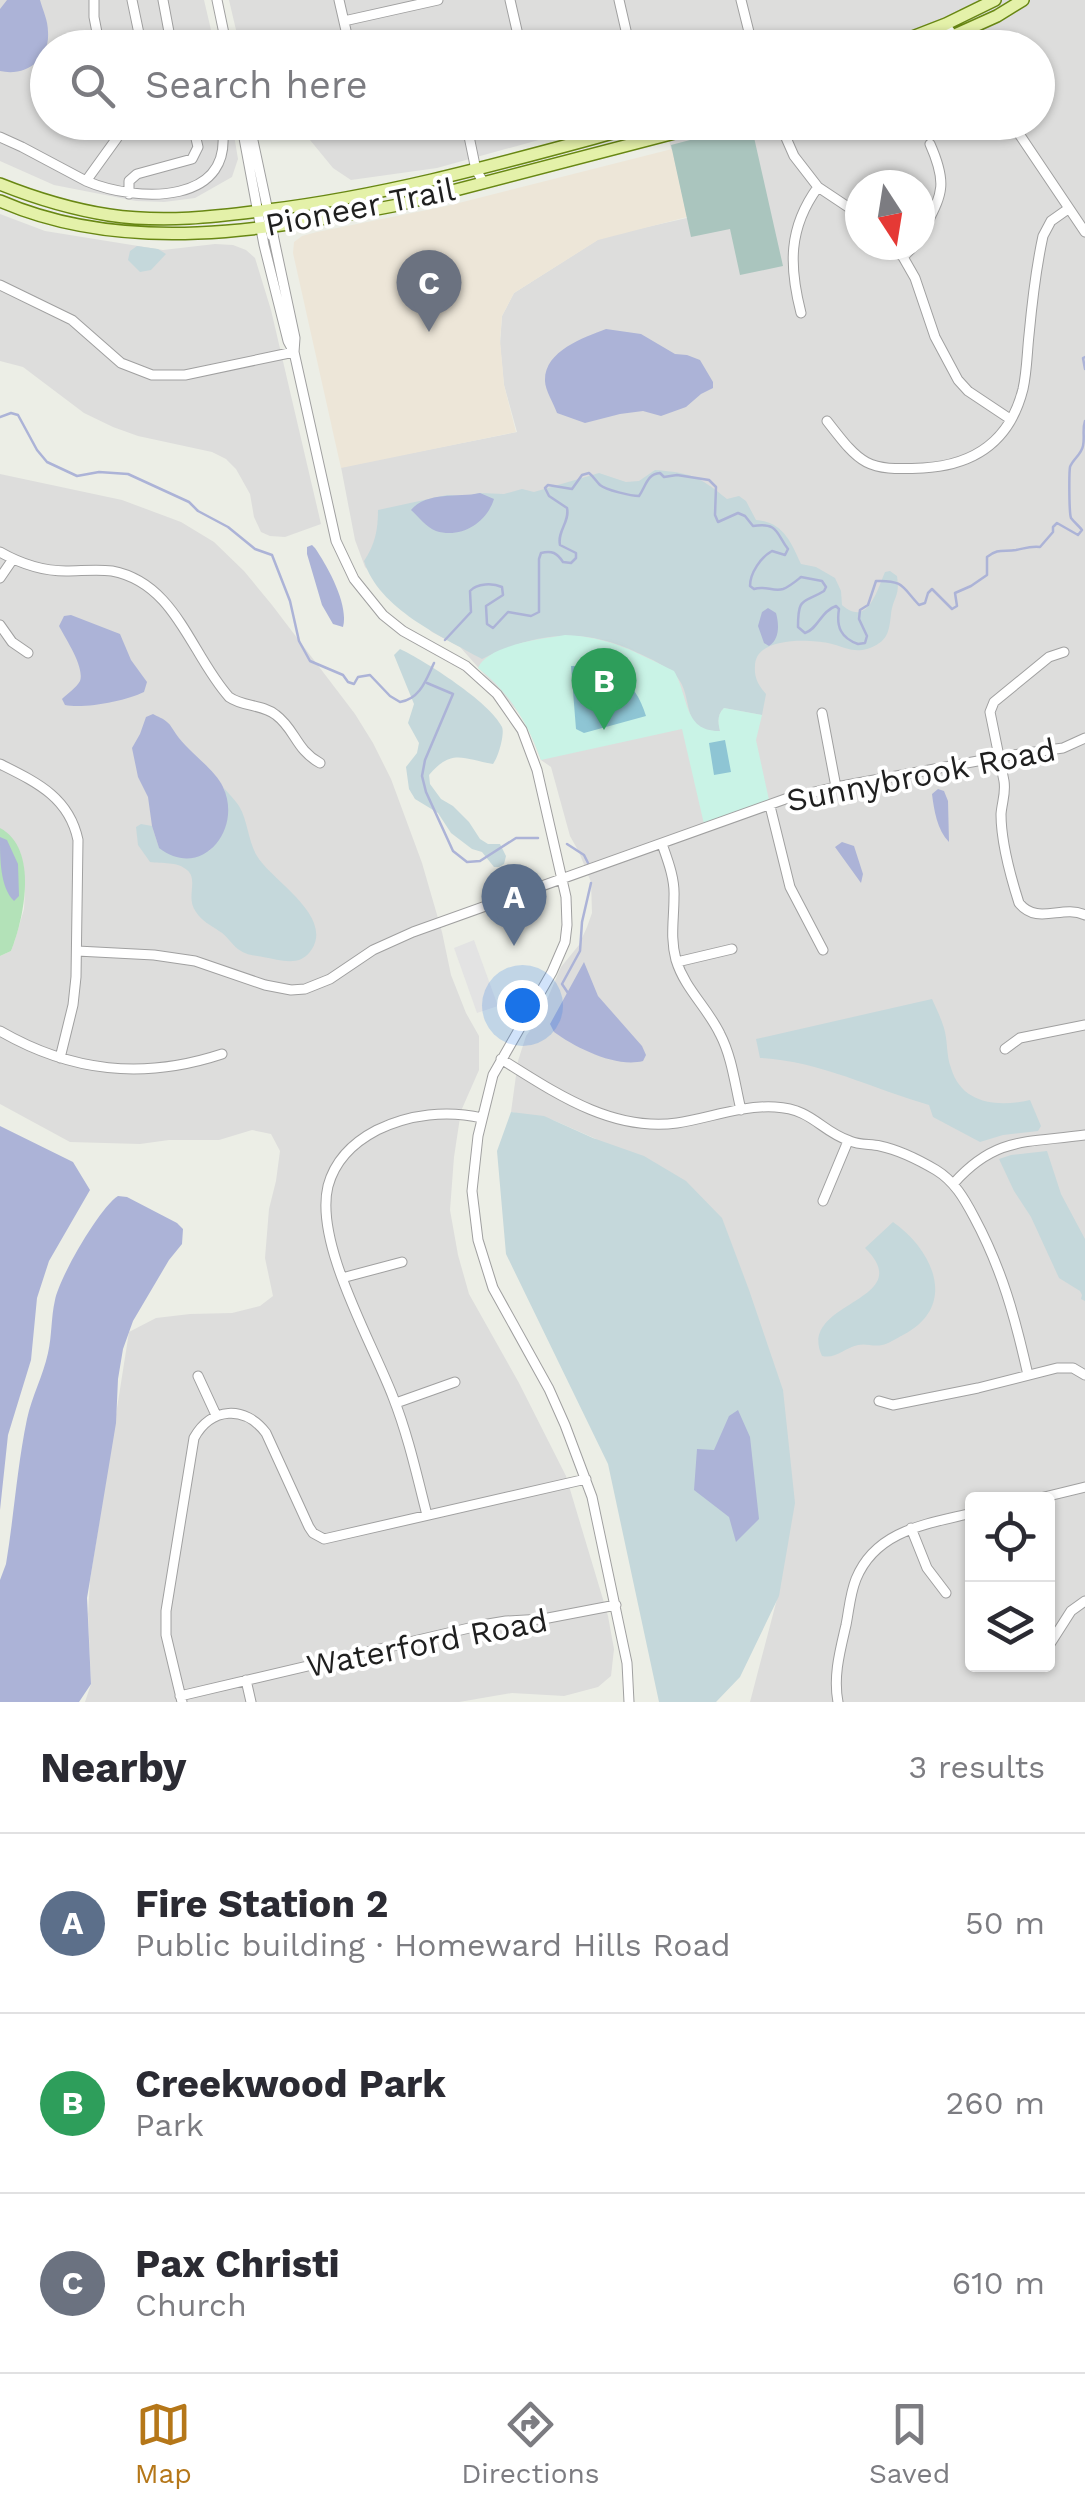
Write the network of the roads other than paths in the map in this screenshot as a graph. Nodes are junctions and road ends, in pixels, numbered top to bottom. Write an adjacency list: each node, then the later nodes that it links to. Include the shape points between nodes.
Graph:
1 (94, 0): 14 (street)
2 (132, 0): 15 (street)
3 (163, 0): 16 (street)
4 (216, 0): 17 (street)
5 (339, 0): 12 (street)
6 (438, 0): 12 (street)
7 (510, 0): 19 (street)
8 (619, 0): 20 (street)
9 (741, 0): 21 (street)
10 (995, 0): 13 (main road)
11 (1023, 0): 24 (main road)
12 (344, 21): 18 (street)
13 (946, 24): 22 (main road); 23 (street)
14 (97, 30)
15 (138, 30)
16 (169, 30)
17 (223, 30)
18 (346, 30)
19 (518, 30)
20 (626, 30)
21 (748, 30)
22 (930, 30)
23 (950, 30)
24 (976, 30)
25 (0, 137): 38 (street)
26 (116, 140): 38 (street)
27 (196, 140): 42 (street, via 192,159 137,174)
28 (224, 140): 42 (street, via 222,156 200,183 164,194)
29 (245, 140): 47 (street)
30 (252, 140): 47 (street)
31 (470, 140): 37 (street)
32 (587, 140): 37 (main road, Pioneer Trail)
33 (648, 140): 39 (main road, Pioneer Trail)
34 (787, 140): 41 (street)
35 (1024, 140): 46 (street)
36 (930, 144): 45 (street, via 943,182)
37 (476, 170): 39 (street); 47 (main road, Pioneer Trail)
38 (86, 181): 42 (street)
39 (484, 183): 48 (main road, Pioneer Trail)
40 (0, 184): 47 (main road, Pioneer Trail, via 132,218)
41 (818, 187): 44 (street); 52 (street, via 794,234)
42 (128, 194)
43 (0, 201): 48 (main road, Pioneer Trail, via 72,224 147,234)
44 (845, 205)
45 (935, 206)
46 (1068, 209): 49 (street); 54 (street, via 1043,236 1024,386)
47 (263, 211): 48 (street)
48 (266, 226): 53 (street)
49 (1085, 232)
50 (904, 260): 54 (street, via 958,380)
51 (0, 285): 53 (street, via 72,320 121,363 152,375)
52 (801, 313)
53 (294, 352): 72 (street, via 347,566 383,615 466,666 510,711 537,770)
54 (1010, 419): 55 (street, via 987,449 964,461 889,470 858,458)
55 (827, 421)
56 (0, 552): 57 (street)
57 (12, 559): 58 (street); 65 (street, via 44,569 117,572 146,586 171,609 229,697 276,715)
58 (0, 578)
59 (0, 625): 60 (street)
60 (28, 652)
61 (1064, 652): 64 (street, via 990,707)
62 (822, 714): 68 (street)
63 (1085, 738): 64 (street, Sunnybrook Road)
64 (1000, 757): 68 (street, Sunnybrook Road); 73 (street, via 1002,829 1024,914)
65 (320, 763)
66 (0, 764): 69 (street)
67 (62, 786): 69 (street)
68 (836, 787): 70 (street, Sunnybrook Road)
69 (54, 796): 76 (street, via 76,826)
70 (770, 806): 71 (street, Sunnybrook Road); 75 (street, via 790,887)
71 (662, 844): 72 (street, Sunnybrook Road); 77 (street, via 673,881)
72 (561, 880): 76 (street, Sunnybrook Road, via 393,940 305,989 278,988 195,961); 83 (street, via 567,925 560,957)
73 (1085, 915)
74 (732, 949): 77 (street)
75 (822, 950)
76 (77, 951): 82 (street, via 74,1005)
77 (677, 962): 84 (street, via 720,1034)
78 (1085, 1025): 80 (street, via 1020,1038)
79 (0, 1031): 82 (street)
80 (1004, 1049)
81 (222, 1054): 82 (street, via 135,1069)
82 (60, 1058)
83 (501, 1059): 84 (street, via 608,1117 671,1124); 85 (street)
84 (741, 1110): 87 (street, via 795,1110)
85 (482, 1118): 91 (street, via 416,1116 350,1148 333,1172 326,1202); 99 (street, via 472,1191 484,1266 549,1389)
86 (1085, 1135): 88 (street, via 1002,1147)
87 (848, 1141): 88 (street, via 897,1150); 89 (street)
88 (954, 1183): 92 (street, via 1008,1291)
89 (823, 1201)
90 (402, 1262): 91 (street)
91 (342, 1278): 97 (street)
92 (1028, 1375): 93 (street, via 1057,1368); 96 (street, via 893,1405)
93 (1085, 1375)
94 (198, 1376): 98 (street)
95 (455, 1382): 97 (street)
96 (879, 1401)
97 (396, 1403): 102 (street)
98 (216, 1415): 102 (street, via 233,1412 260,1424 310,1535 330,1538); 112 (street, via 194,1438 166,1610)
99 (586, 1479): 102 (street); 107 (street)
100 (1085, 1487): 101 (street)
101 (1055, 1494)
102 (426, 1515)
103 (965, 1515): 104 (street)
104 (912, 1528): 105 (street, via 927,1568); 115 (street, via 876,1550 856,1580 836,1670)
105 (946, 1593)
106 (1085, 1601): 110 (street)
107 (616, 1605): 108 (street, Waterford Road); 114 (street)
108 (543, 1619): 109 (street); 111 (street, Waterford Road, via 506,1621)
109 (544, 1633)
110 (1055, 1637)
111 (246, 1680): 112 (street, Waterford Road); 113 (street)
112 (181, 1699)
113 (251, 1702)
114 (629, 1702)
115 (838, 1702)

